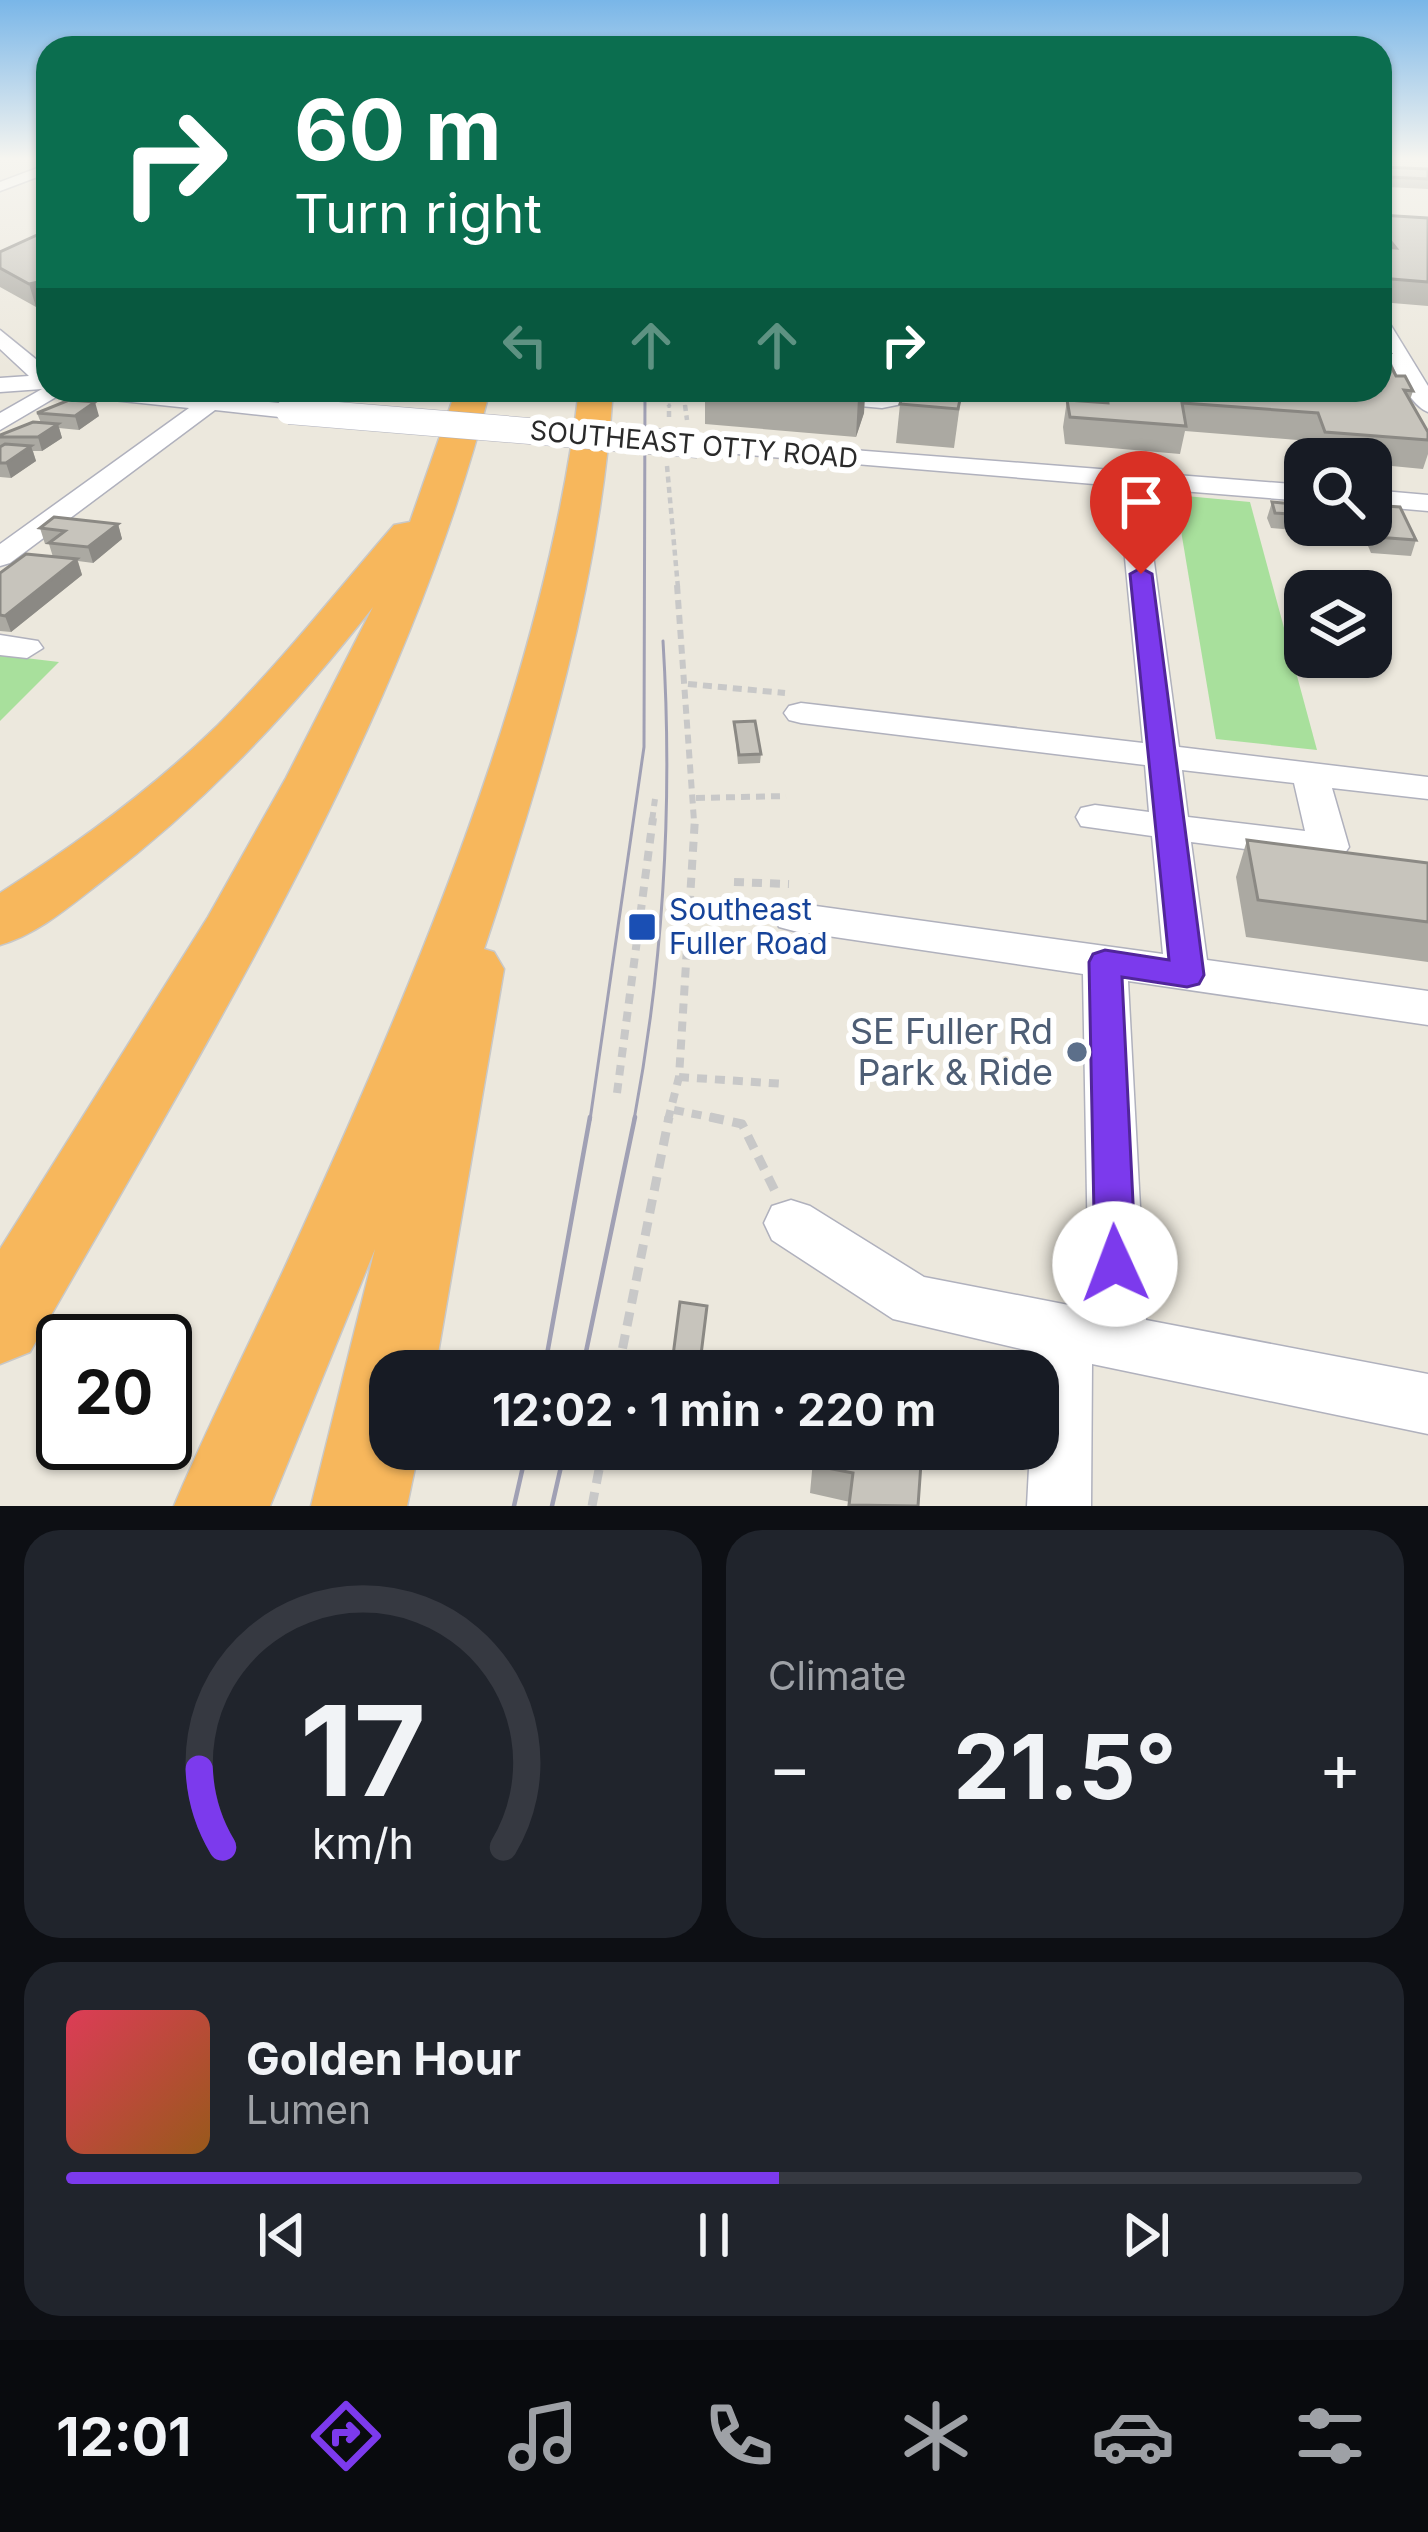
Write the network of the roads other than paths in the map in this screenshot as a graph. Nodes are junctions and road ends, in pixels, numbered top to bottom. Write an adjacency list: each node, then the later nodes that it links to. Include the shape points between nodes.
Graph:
1 (0, 336): 3 (street)
2 (1392, 344): 13 (street)
3 (36, 372)
4 (36, 381): 5 (street)
5 (0, 385)
6 (36, 402): 14 (street)
7 (191, 402): 12 (street, SOUTHEAST OTTY ROAD)
8 (469, 402): 18 (highway)
9 (595, 402): 26 (highway, via 562,596)
10 (793, 402): 15 (street)
11 (903, 402): 15 (street)
12 (209, 404): 15 (street, SOUTHEAST OTTY ROAD, bridge, via 698,446); 21 (street)
13 (1428, 405)
14 (0, 423)
15 (871, 430): 16 (street, SOUTHEAST OTTY ROAD)
16 (1130, 479): 17 (street, SOUTHEAST OTTY ROAD); 23 (street)
17 (1284, 491)
18 (437, 500): 30 (highway, via 222,749); 35 (highway, via 396,609 275,853)
19 (1392, 500): 20 (street)
20 (1428, 503)
21 (0, 557)
22 (801, 713): 23 (street)
23 (1162, 756): 24 (street); 28 (street)
24 (1310, 774): 25 (street); 28 (street, via 1329,847)
25 (1428, 788)
26 (507, 790): 37 (highway); 40 (highway, via 369,1163)
27 (1095, 817): 28 (street)
28 (1172, 826): 32 (street)
29 (791, 900): 31 (street)
30 (0, 923)
31 (1105, 962): 32 (street); 36 (street)
32 (1187, 975): 33 (street)
33 (1428, 1008)
34 (791, 1223): 36 (street, via 913,1301)
35 (0, 1324)
36 (1091, 1336): 38 (street); 42 (street)
37 (395, 1350)
38 (1428, 1404)
39 (369, 1460): 41 (highway)
40 (222, 1506)
41 (358, 1506)
42 (1059, 1506)

